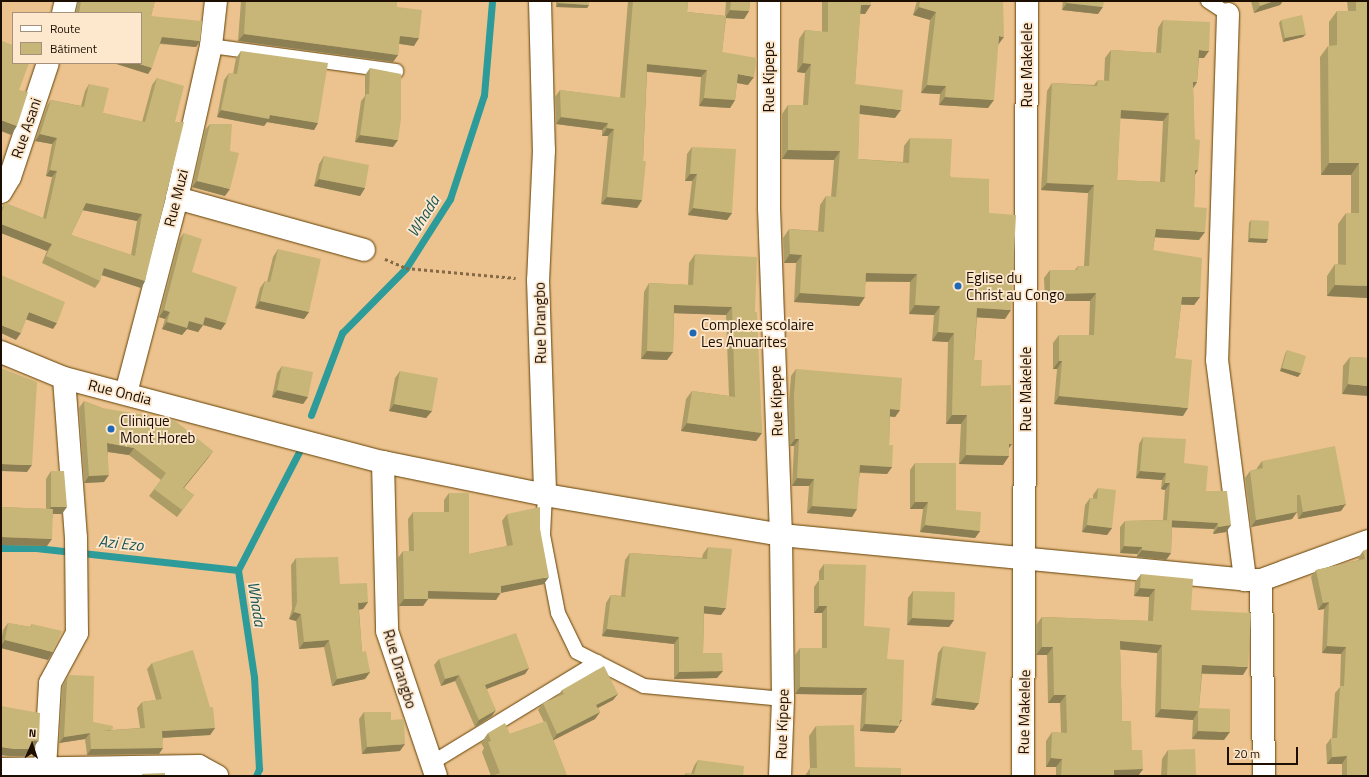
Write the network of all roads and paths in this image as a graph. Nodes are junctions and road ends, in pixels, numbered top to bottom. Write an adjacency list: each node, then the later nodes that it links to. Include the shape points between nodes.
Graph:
1 (66, 1): 7 (street)
2 (216, 1): 9 (street, Rue Muzi)
3 (540, 1): 15 (street, Rue Drangbo, via 544,143)
4 (769, 1): 21 (street, Rue Kipepe, via 769,208)
5 (1027, 1): 23 (street, Rue Makelele)
6 (1208, 1): 8 (lane)
7 (63, 12)
8 (1228, 14): 24 (street, via 1216,360)
9 (211, 46): 11 (lane); 13 (street, Rue Muzi)
10 (48, 64): 12 (street, Rue Asani, via 10,177)
11 (396, 71)
12 (1, 192)
13 (177, 198): 14 (street); 18 (street, Rue Muzi)
14 (364, 250): 15 (path, via 406,268)
15 (538, 280): 20 (street, Rue Drangbo)
16 (1, 352): 17 (street, Rue Ondia)
17 (64, 378): 18 (street, Rue Ondia); 27 (street, via 76,549 78,633 50,683)
18 (126, 392): 19 (street, Rue Ondia)
19 (383, 462): 20 (street, Rue Ondia); 28 (street, Rue Drangbo, via 386,631)
20 (544, 495): 21 (street, Rue Ondia); 25 (lane, via 543,535 558,613 577,652)
21 (782, 535): 23 (street, Rue Ondia); 26 (street, Rue Kipepe)
22 (1368, 541): 24 (street)
23 (1026, 561): 24 (street, Rue Ondia); 32 (street, Rue Makelele)
24 (1253, 580): 33 (street)
25 (597, 662): 26 (lane, via 644,686); 28 (lane)
26 (783, 699): 31 (street, Rue Kipepe)
27 (46, 768): 29 (street); 30 (street, via 199,766)
28 (433, 770)
29 (10, 771)
30 (216, 776)
31 (780, 776)
32 (1023, 776)
33 (1264, 776)

